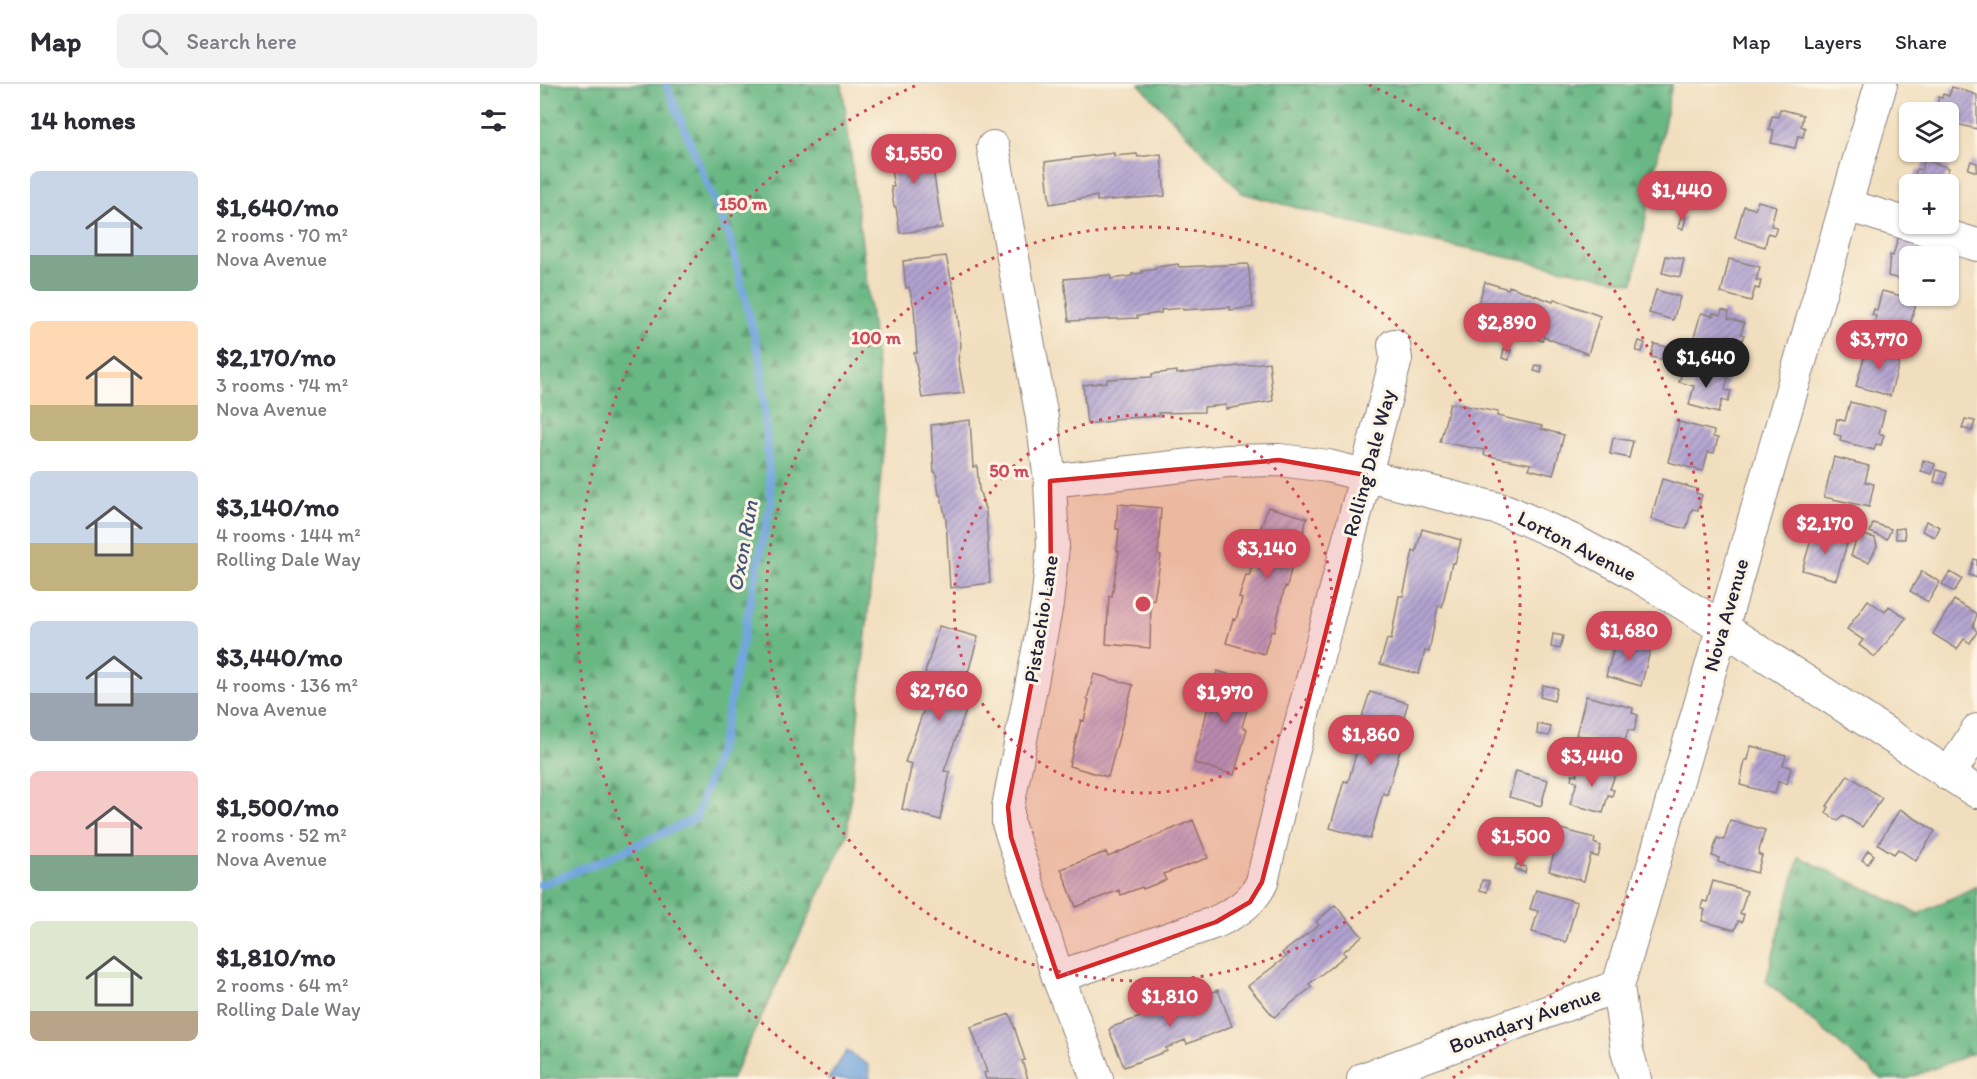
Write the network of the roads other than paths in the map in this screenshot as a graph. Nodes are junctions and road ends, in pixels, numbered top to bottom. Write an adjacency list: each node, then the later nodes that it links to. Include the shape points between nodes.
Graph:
1 (1881, 84): 3 (street, Nova Avenue)
2 (993, 147): 7 (street, Pistachio Lane)
3 (1846, 205): 4 (street); 8 (street, Nova Avenue)
4 (1977, 245)
5 (1394, 345): 6 (street, Rolling Dale Way, via 1396,358)
6 (1366, 475): 7 (street, Lorton Avenue, via 1279,459); 8 (street, Lorton Avenue, via 1507,511 1540,524); 12 (street, Rolling Dale Way, via 1257,894 1216,922)
7 (1050, 481): 12 (street, Pistachio Lane, via 1050,588 1008,807 1011,837)
8 (1723, 628): 10 (street, Lorton Avenue); 13 (street, Nova Avenue)
9 (1977, 730): 10 (street)
10 (1949, 775): 11 (street, Lorton Avenue)
11 (1977, 792)
12 (1058, 977): 14 (street, Pistachio Lane)
13 (1618, 986): 15 (street, Boundary Avenue); 16 (street, Nova Avenue)
14 (1097, 1079)
15 (1363, 1079)
16 (1635, 1079)

